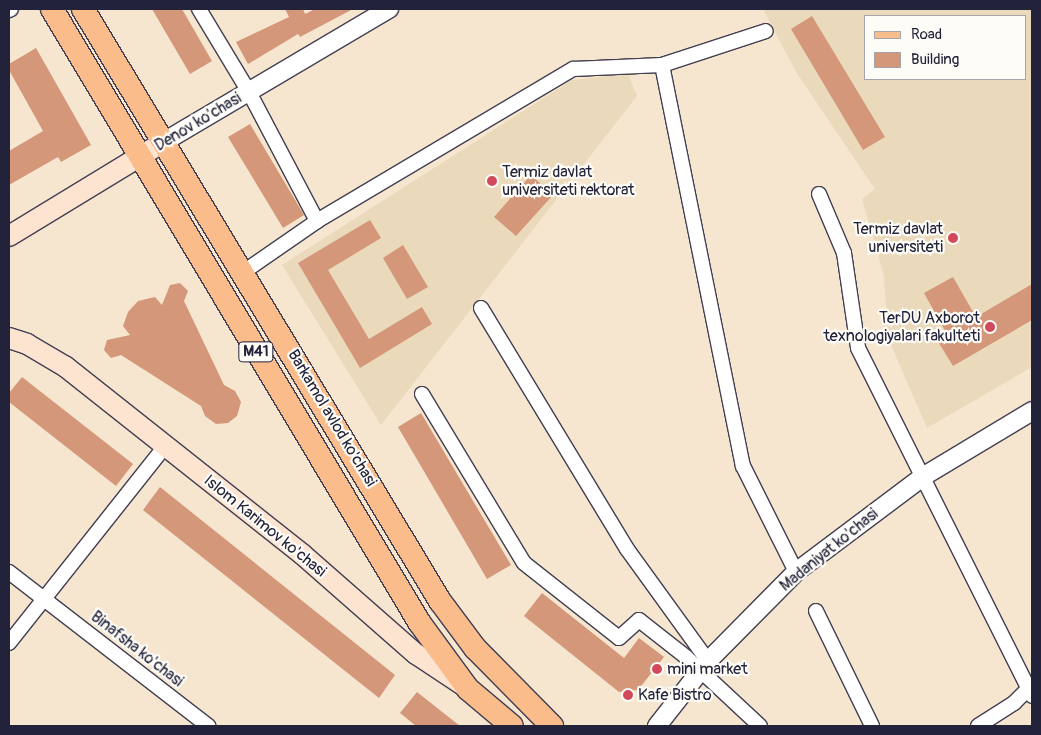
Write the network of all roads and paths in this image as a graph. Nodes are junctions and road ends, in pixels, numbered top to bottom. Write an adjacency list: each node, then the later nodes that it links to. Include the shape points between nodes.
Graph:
1 (52, 9): 9 (main road, Barkamol avlod ko'chasi / M41)
2 (83, 9): 8 (main road, Barkamol avlod ko'chasi / M41)
3 (199, 9): 7 (street)
4 (389, 9): 7 (street, Denov ko'chasi)
5 (766, 31): 6 (street)
6 (662, 65): 11 (street, via 573,69); 21 (street, via 743,466)
7 (249, 92): 8 (street, Denov ko'chasi); 11 (street)
8 (162, 143): 9 (main road, Denov ko'chasi); 13 (main road, Barkamol avlod ko'chasi / M41)
9 (140, 156): 12 (main road, Denov ko'chasi); 26 (main road, Barkamol avlod ko'chasi / M41, via 419,622)
10 (819, 194): 19 (street, via 844,253 858,348)
11 (317, 221): 13 (street)
12 (9, 236)
13 (242, 273): 30 (main road, Barkamol avlod ko'chasi / M41, via 344,437 440,601 475,648)
14 (481, 308): 25 (street, via 627,549)
15 (9, 338): 18 (main road, Islom Karimov ko'chasi, via 28,344 66,367)
16 (422, 394): 25 (street, via 524,563 619,638 639,620)
17 (1032, 411): 19 (street, Madaniyat ko'chasi)
18 (165, 446): 22 (street); 26 (main road, Islom Karimov ko'chasi, via 302,554 416,654)
19 (924, 476): 21 (street, Madaniyat ko'chasi); 27 (street)
20 (9, 572): 22 (street, Binafsha ko'chasi)
21 (796, 572): 25 (street, Madaniyat ko'chasi)
22 (44, 600): 24 (street); 28 (street, Binafsha ko'chasi)
23 (816, 611): 33 (street)
24 (9, 643)
25 (705, 666): 31 (street, Madaniyat ko'chasi); 32 (street)
26 (468, 688): 29 (main road, Islom Karimov ko'chasi / M41)
27 (1031, 690): 34 (street)
28 (208, 726)
29 (512, 726)
30 (552, 726)
31 (657, 726)
32 (760, 726)
33 (872, 726)
34 (978, 726)

